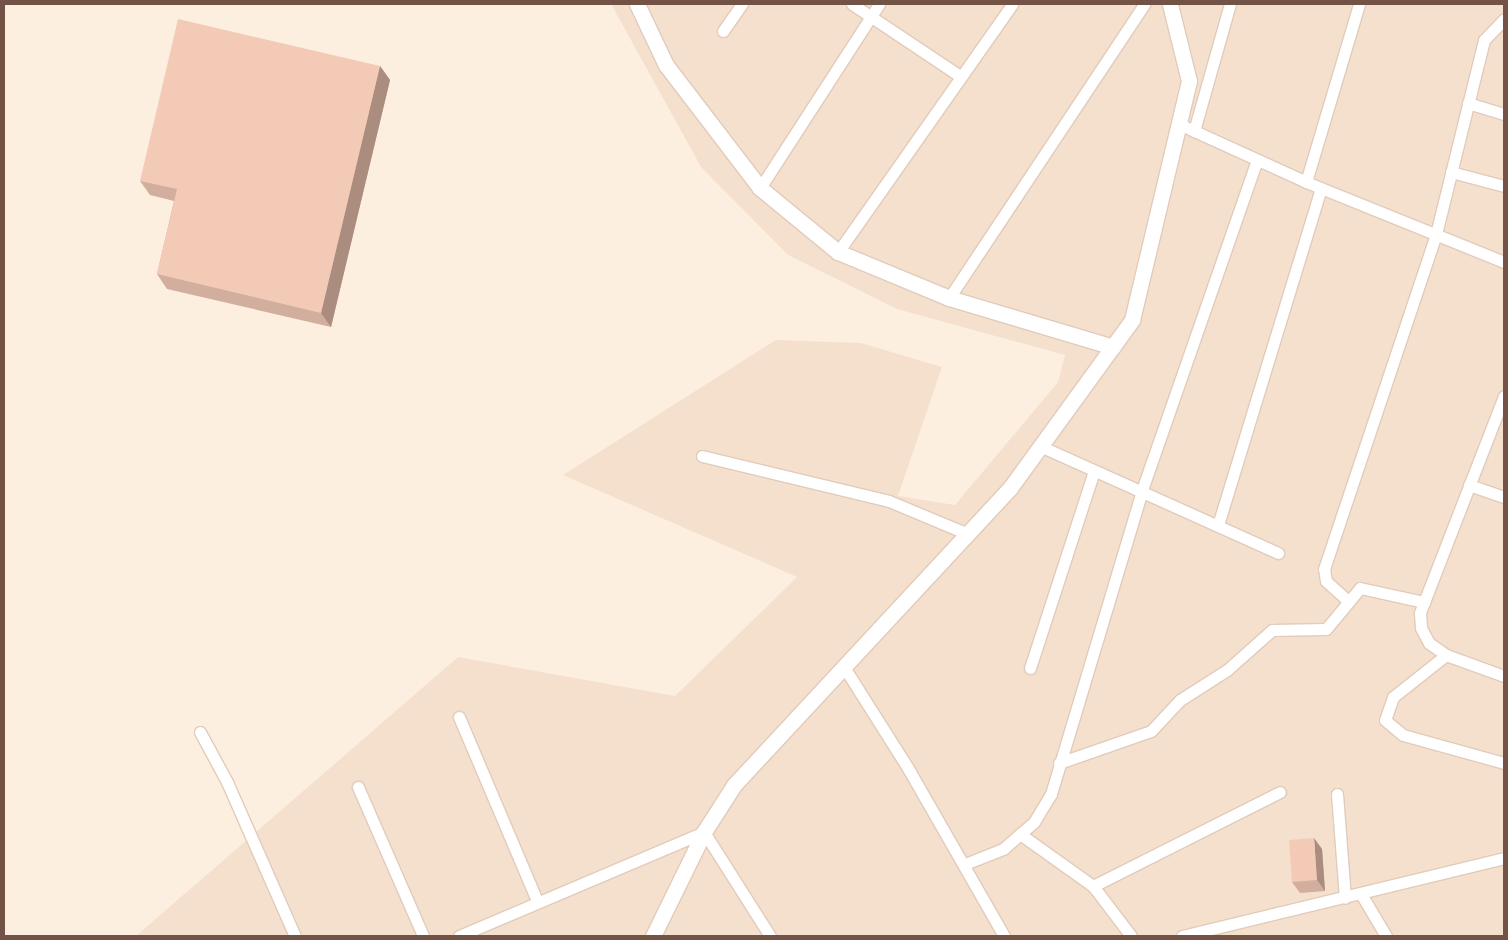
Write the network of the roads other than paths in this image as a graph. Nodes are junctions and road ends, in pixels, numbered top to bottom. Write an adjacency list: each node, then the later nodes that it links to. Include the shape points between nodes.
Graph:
1 (637, 4): 22 (street, via 666,65)
2 (742, 4): 12 (street)
3 (852, 4): 10 (street)
4 (879, 4): 10 (street)
5 (1012, 4): 13 (street)
6 (1144, 4): 27 (street)
7 (1170, 4): 16 (street, via 1189,82)
8 (1230, 4): 17 (street)
9 (1359, 4): 20 (street)
10 (871, 16): 13 (street); 22 (street)
11 (1504, 19): 14 (street, via 1487,33)
12 (723, 30)
13 (960, 76): 25 (street)
14 (1468, 103): 15 (street); 19 (street)
15 (1504, 114)
16 (1179, 124): 17 (street); 28 (street, via 1132,320)
17 (1194, 131): 18 (street)
18 (1257, 160): 20 (street); 35 (street)
19 (1451, 172): 21 (street); 24 (street)
20 (1306, 182): 23 (street)
21 (1504, 186)
22 (760, 188): 25 (street)
23 (1321, 188): 24 (street); 37 (street)
24 (1436, 234): 26 (street); 40 (street, via 1324,569 1326,581)
25 (838, 252): 27 (street)
26 (1504, 262)
27 (949, 298): 28 (street)
28 (1113, 347): 31 (street)
29 (1504, 396): 30 (street)
30 (1500, 414): 34 (street)
31 (1040, 446): 33 (street); 38 (street, via 1010,488)
32 (702, 456): 38 (street, via 884,499)
33 (1094, 471): 35 (street); 44 (street)
34 (1469, 485): 36 (street); 41 (street)
35 (1142, 490): 37 (street); 48 (street)
36 (1504, 497)
37 (1218, 525): 39 (street)
38 (968, 534): 43 (street)
39 (1278, 553)
40 (1347, 600): 41 (street, via 1360,588); 48 (street, via 1326,629 1272,630 1263,634 1227,670 1180,700 1151,731)
41 (1424, 602): 42 (street, via 1421,628 1429,643)
42 (1446, 655): 45 (street); 49 (street, via 1393,697 1386,720 1403,735)
43 (844, 667): 53 (street, via 734,785); 56 (street)
44 (1030, 668)
45 (1504, 676)
46 (459, 717): 60 (street)
47 (200, 732): 61 (street, via 227,782)
48 (1059, 763): 54 (street, via 1046,804)
49 (1504, 763)
50 (358, 787): 62 (street)
51 (1280, 792): 57 (street)
52 (1337, 794): 59 (street)
53 (704, 832): 60 (street); 64 (street); 65 (street)
54 (1020, 834): 56 (street, via 994,854); 57 (street)
55 (1504, 858): 58 (street)
56 (965, 864): 66 (street)
57 (1093, 886): 67 (street)
58 (1362, 894): 59 (street); 69 (street)
59 (1345, 898): 68 (street)
60 (538, 901): 63 (street)
61 (295, 936)
62 (423, 936)
63 (459, 936)
64 (653, 936)
65 (770, 936)
66 (1004, 936)
67 (1131, 936)
68 (1182, 936)
69 (1386, 936)

